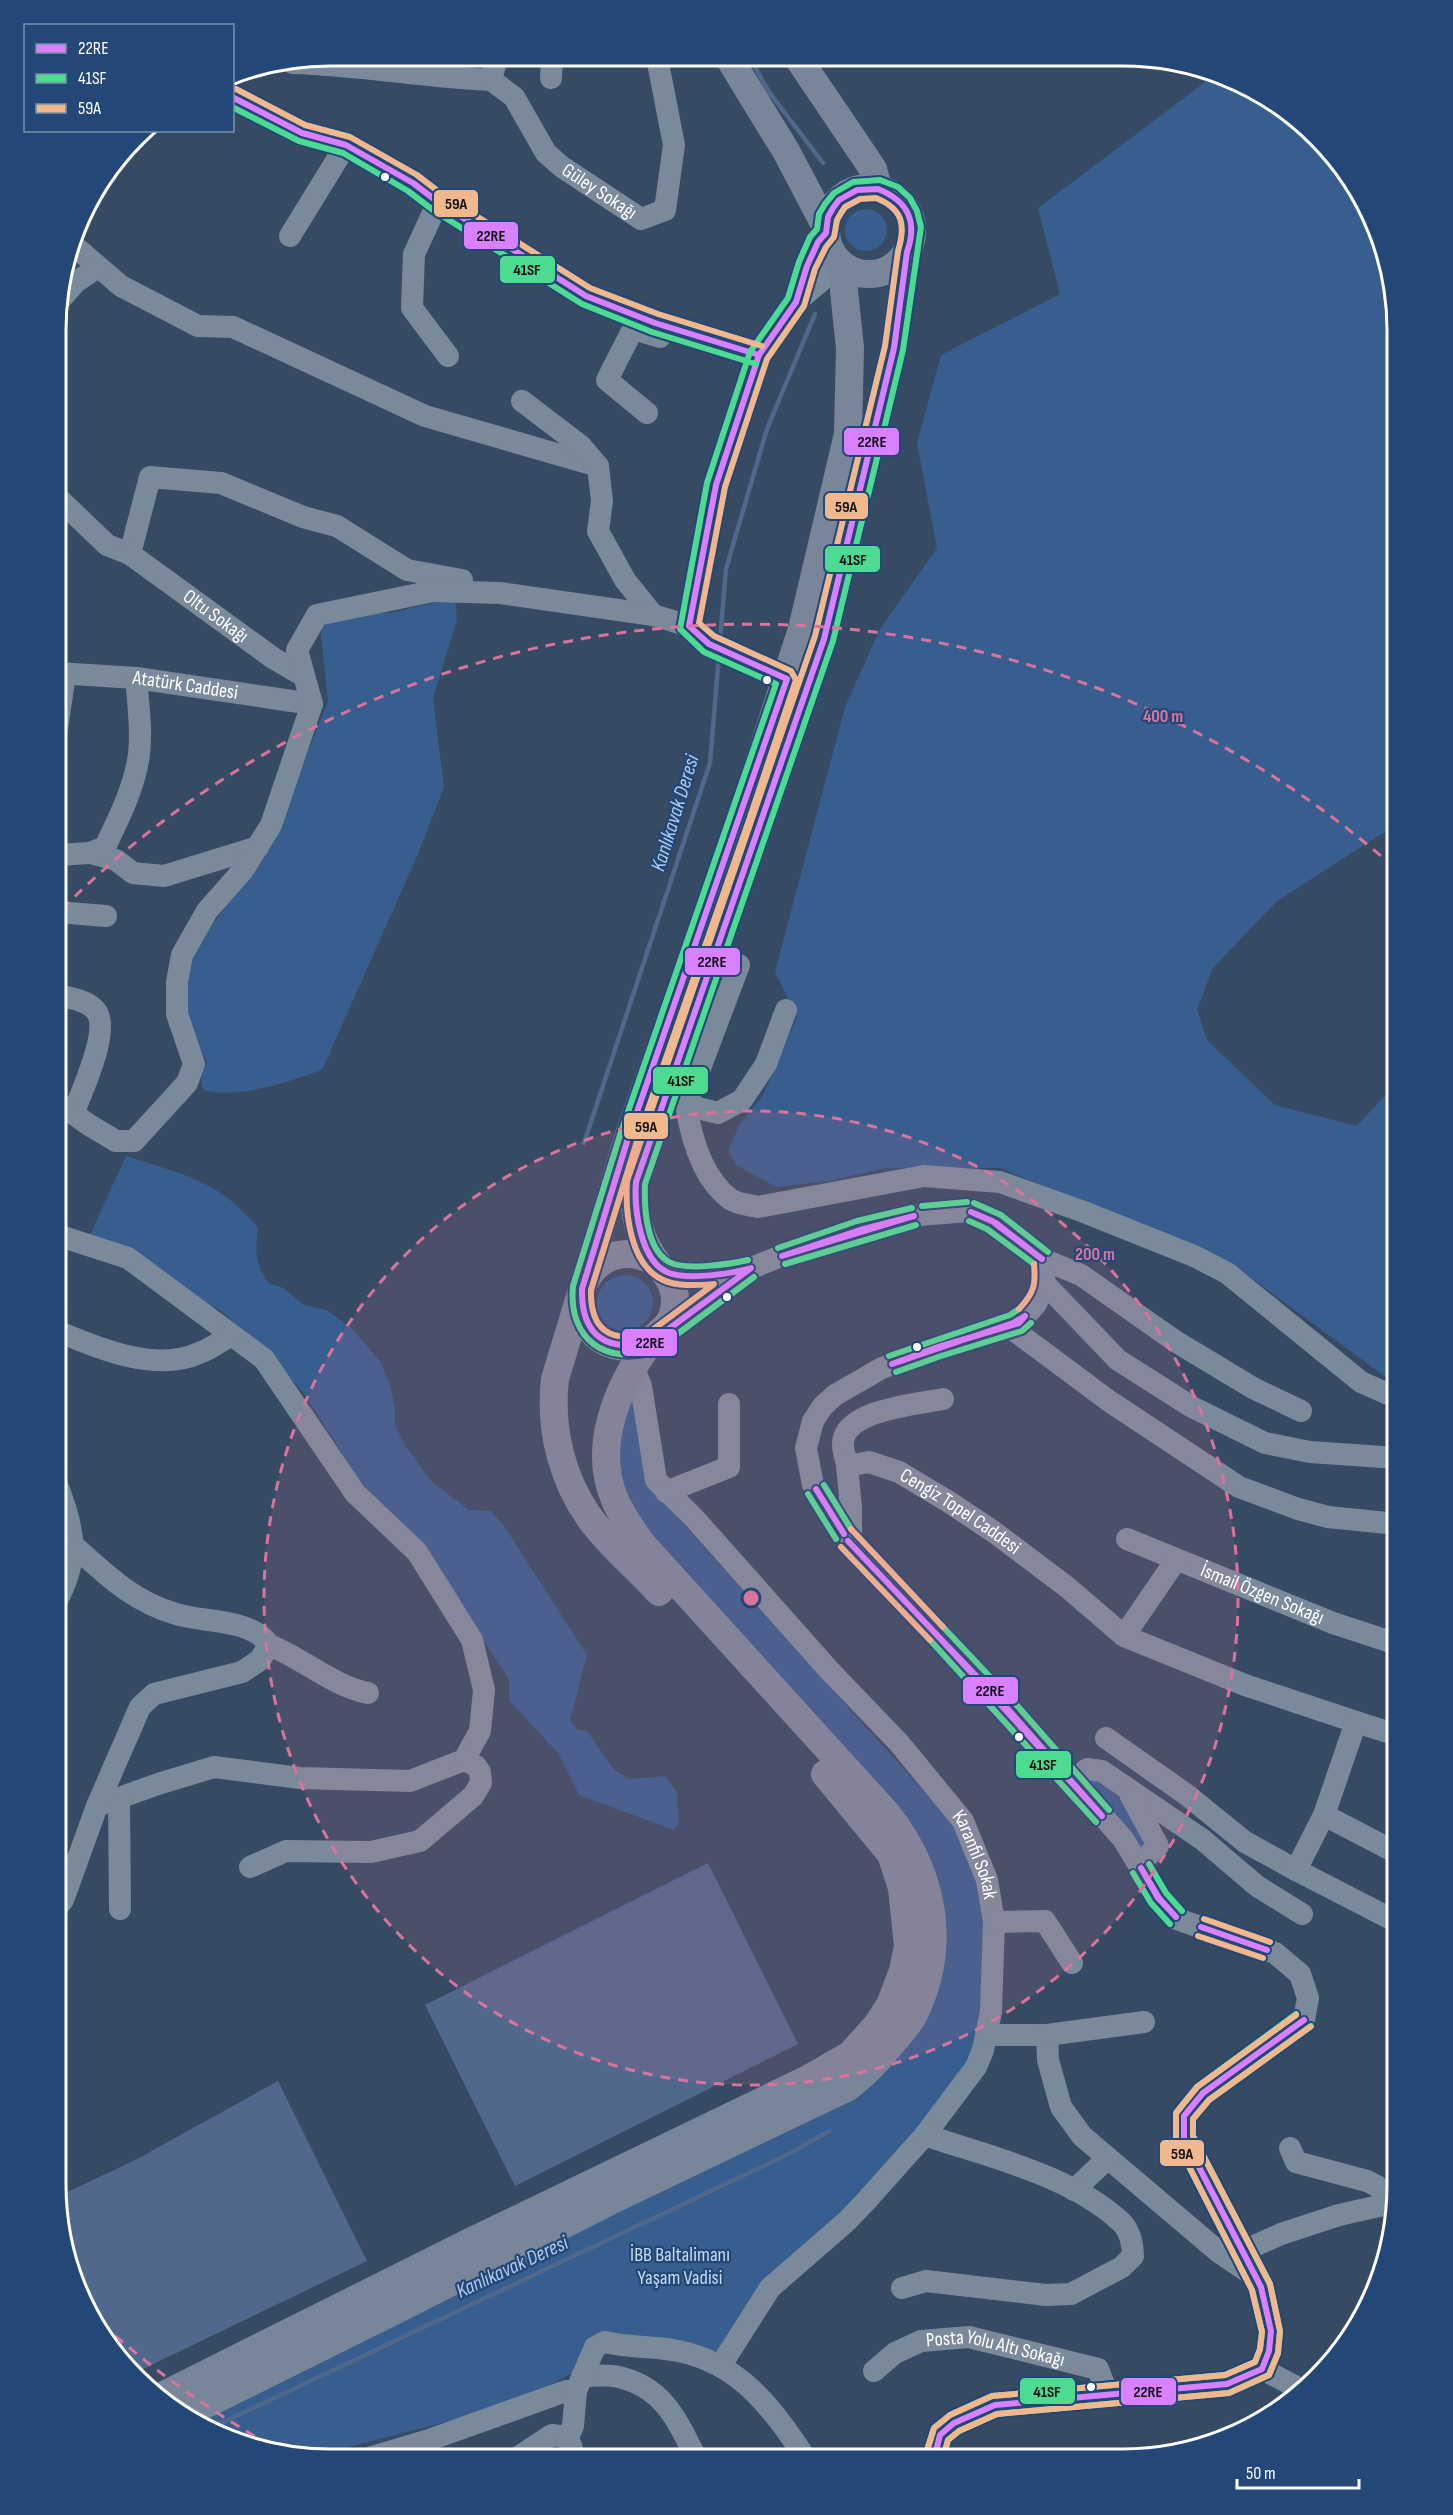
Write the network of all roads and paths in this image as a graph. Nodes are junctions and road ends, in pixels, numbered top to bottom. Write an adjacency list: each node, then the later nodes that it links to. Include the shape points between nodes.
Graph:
1 (356, 66): 6 (street)
2 (495, 66): 6 (street)
3 (659, 66): 6 (street, Güley Sokağı, via 674,145 665,210 641,219 546,153 514,97)
4 (734, 66): 11 (main road, via 786,151)
5 (803, 66): 9 (main road, via 873,169)
6 (491, 80)
7 (234, 98): 8 (street, via 302,134)
8 (346, 144): 10 (street); 12 (street)
9 (878, 189): 11 (main road, via 848,194 833,208); 14 (main road, via 894,195 909,215 912,228)
10 (438, 202): 19 (street, via 586,296); 21 (street, via 414,254 412,308)
11 (826, 230): 15 (main road, via 833,255); 18 (street, via 813,249)
12 (290, 236)
13 (79, 250): 16 (street)
14 (907, 252): 15 (main road, via 884,272 864,274); 48 (main road, via 894,348 824,639 636,1182 637,1220 645,1244)
15 (843, 266): 18 (street); 33 (main road, via 850,348 848,434)
16 (98, 267): 17 (street); 24 (street, via 121,286 198,326 233,327 425,416)
17 (69, 290)
18 (796, 302): 20 (street)
19 (709, 339): 20 (street); 23 (street, via 692,347 633,329 607,380)
20 (759, 355): 29 (street, via 716,485)
21 (448, 356)
22 (522, 401): 24 (street, via 581,446)
23 (647, 413)
24 (598, 466): 28 (street, via 602,501 598,531 625,580)
25 (66, 506): 26 (street, Oltu Sokağı, via 106,545)
26 (130, 554): 27 (street, via 150,477 220,483 303,517 336,526 407,570 466,581); 31 (street, Oltu Sokağı, via 273,658)
27 (500, 593): 28 (street); 31 (street, via 433,591 317,615 297,650)
28 (653, 615): 29 (street)
29 (689, 626): 33 (street, via 709,644)
30 (66, 673): 32 (street, Atatürk Caddesi)
31 (304, 676): 34 (street)
32 (136, 678): 34 (street, Atatürk Caddesi); 36 (street, via 139,754 128,795 108,841 105,847)
33 (787, 679): 51 (main road, via 629,1135)
34 (312, 704): 35 (street, via 271,825)
35 (258, 847): 36 (street, via 164,876 133,873 116,860); 45 (street, via 207,911 182,955 177,1014 194,1064 187,1083 134,1141 116,1141)
36 (90, 853): 37 (street)
37 (66, 854)
38 (66, 913): 39 (street)
39 (106, 916)
40 (739, 965): 43 (street)
41 (66, 998): 44 (street, via 88,1004 97,1011 100,1021 93,1062)
42 (786, 1010): 43 (street, via 766,1064 742,1100 718,1113)
43 (686, 1105): 57 (street, via 699,1156 732,1201 758,1207 924,1176 1000,1182 1194,1256 1227,1273 1360,1382)
44 (66, 1106)
45 (66, 1109)
46 (66, 1238): 54 (street, via 128,1258)
47 (1042, 1259): 49 (street, via 992,1221 969,1211 919,1215 796,1250); 50 (street); 60 (street, via 1081,1275 1185,1347 1253,1388)
48 (661, 1267): 49 (street, via 704,1276); 51 (main road, via 643,1255 615,1254 591,1270); 55 (main road, via 675,1297 669,1323)
49 (749, 1269): 55 (street)
50 (1045, 1284): 52 (street, via 1025,1317); 61 (street, via 1118,1360 1192,1407 1264,1443 1310,1452)
51 (582, 1291): 55 (main road, via 586,1323 605,1342 636,1347); 112 (main road, via 558,1365 553,1394 557,1441 575,1494 595,1525 831,1780 891,1854 902,1888 908,1946 894,1997 877,2025 850,2055 810,2078)
52 (1007, 1325): 65 (street, via 1108,1401 1239,1487 1328,1517); 67 (street, via 882,1368 823,1406 813,1421 806,1448 813,1485)
53 (66, 1335): 54 (street, via 109,1353 170,1361 199,1354)
54 (231, 1335): 77 (street, via 264,1359 356,1492 417,1552 472,1640 484,1690 480,1731)
55 (656, 1338): 56 (main road)
56 (633, 1366): 63 (street, Karanfil Sokak, via 641,1386 656,1480); 114 (main road, via 609,1424 608,1477 615,1500 641,1543 888,1815 909,1844 929,1893 932,1941 925,1984 913,2016 868,2072 848,2087 616,2198)
57 (1387, 1394)
58 (943, 1399): 62 (street, via 866,1415 848,1429 843,1442)
59 (729, 1404): 63 (street, via 729,1467)
60 (1301, 1411)
61 (1387, 1457)
62 (847, 1466): 67 (street); 71 (street, Cengiz Topel Caddesi, via 869,1462 899,1472 949,1502 1067,1587)
63 (666, 1492): 93 (street, Karanfil Sokak, via 899,1743 963,1821 987,1880)
64 (66, 1519): 68 (street)
65 (1387, 1523)
66 (1127, 1539): 69 (street, İsmail Özgen Sokağı)
67 (851, 1543): 78 (street)
68 (74, 1546): 70 (street); 73 (street, via 122,1589 147,1602 177,1614 234,1624 263,1636)
69 (1176, 1560): 71 (street); 72 (street, İsmail Özgen Sokağı)
70 (66, 1582)
71 (1124, 1636): 75 (street, Cengiz Topel Caddesi)
72 (1387, 1641)
73 (269, 1645): 74 (street, via 294,1655 329,1678); 81 (street, via 260,1660 242,1672 154,1694 140,1707)
74 (368, 1693)
75 (1356, 1722): 76 (street, Cengiz Topel Caddesi); 82 (street)
76 (1387, 1732)
77 (465, 1760): 80 (street, via 410,1781 300,1778 214,1767); 86 (street, via 476,1766 481,1783 473,1796 420,1841 371,1852 286,1851)
78 (1072, 1782): 79 (street, via 1087,1769 1102,1771); 85 (street, via 1123,1839)
79 (1128, 1790): 83 (street, via 1106,1738); 85 (street, via 1158,1846); 88 (street, via 1203,1840)
80 (119, 1799): 81 (street); 90 (street)
81 (97, 1806): 89 (street)
82 (1324, 1815): 84 (street); 87 (street)
83 (1245, 1842): 87 (street); 88 (street)
84 (1387, 1848)
85 (1139, 1864): 104 (street, via 1177,1918 1275,1953 1300,1974 1308,1998 1304,2020 1203,2093 1184,2116 1184,2138)
86 (250, 1867)
87 (1296, 1870): 92 (street)
88 (1257, 1886): 91 (street)
89 (66, 1891)
90 (120, 1909)
91 (1302, 1914)
92 (1387, 1917)
93 (994, 1922): 94 (street, via 1045,1921); 96 (street, Karanfil Sokak)
94 (1072, 1963)
95 (1144, 2022): 97 (street)
96 (987, 2035): 97 (street); 98 (street, Karanfil Sokak, via 976,2067)
97 (1047, 2035): 100 (street, via 1048,2060 1061,2107 1082,2136)
98 (925, 2135): 101 (street, via 1041,2174); 107 (street, Karanfil Sokak, via 848,2221 770,2288)
99 (1290, 2148): 102 (street, via 1296,2162 1367,2181)
100 (1108, 2158): 101 (street); 105 (street, via 1220,2253)
101 (1074, 2190): 106 (street, via 1123,2223 1133,2244 1133,2256 1122,2267 1071,2294 1046,2295 926,2281)
102 (1386, 2195)
103 (1386, 2204): 104 (street, via 1329,2218)
104 (1241, 2252): 105 (street)
105 (1256, 2277): 108 (street, via 1271,2331)
106 (902, 2288)
107 (721, 2365): 110 (street, via 678,2351 604,2342 595,2347); 119 (street, via 766,2404)
108 (1262, 2369): 111 (street); 113 (street, via 1227,2384)
109 (874, 2371): 113 (street, Posta Yolu Altı Sokağı, via 895,2353 921,2342 969,2337 1098,2369)
110 (579, 2384): 115 (street); 116 (street); 118 (street, via 618,2377 646,2388 662,2398)
111 (1294, 2386)
112 (168, 2393)
113 (1108, 2395): 120 (street, via 995,2405 954,2423 940,2435)
114 (193, 2411)
115 (572, 2447): 117 (street, via 552,2435)
116 (399, 2449)
117 (531, 2449)
118 (691, 2449)
119 (799, 2449)
120 (936, 2449)

